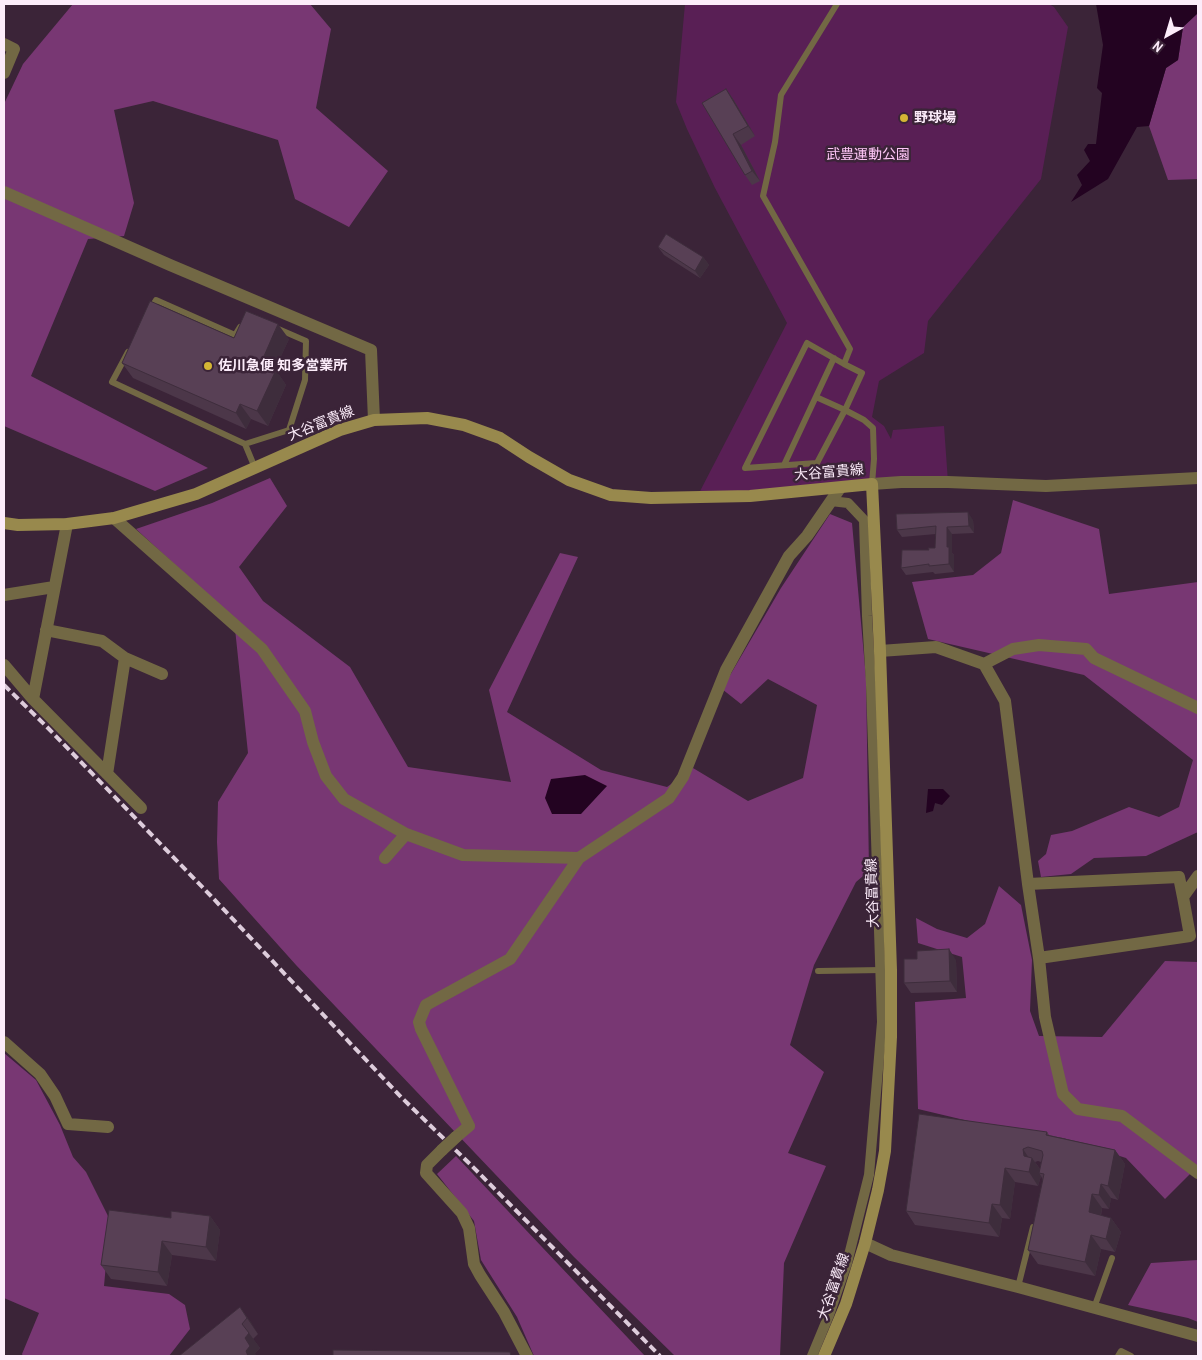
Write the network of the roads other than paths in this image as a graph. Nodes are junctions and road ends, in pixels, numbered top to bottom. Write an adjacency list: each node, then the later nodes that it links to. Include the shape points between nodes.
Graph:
1 (837, 4): 10 (lane, via 781,96 763,196 850,349)
2 (4, 44): 3 (street, via 14,49)
3 (4, 73)
4 (4, 192): 13 (street, via 371,350)
5 (147, 317): 6 (lane, via 156,300 235,335)
6 (244, 323)
7 (273, 327): 14 (lane, via 306,341 305,380 289,430)
8 (129, 349): 14 (lane, via 112,382)
9 (834, 358): 10 (lane); 11 (lane); 15 (lane, via 807,343 745,468)
10 (844, 364): 12 (lane, via 862,373)
11 (816, 397): 12 (lane); 15 (lane)
12 (845, 410): 15 (lane, via 817,463); 18 (lane, via 872,428)
13 (374, 420): 16 (main road, 大谷富貴線, via 340,430); 19 (main road, 大谷富貴線, via 427,418 464,425 500,438 569,480 611,495 651,498 750,496)
14 (245, 444): 16 (lane)
15 (784, 465)
16 (254, 468): 21 (main road, 大谷富貴線, via 196,494)
17 (1198, 478): 18 (street, via 1046,486 948,482)
18 (872, 484): 19 (main road, 大谷富貴線); 27 (main road, 大谷富貴線)
19 (840, 488): 20 (street)
20 (831, 501): 38 (street, via 789,556 726,670 683,777 669,798); 43 (street, via 848,503 864,520)
21 (114, 518): 23 (main road, 大谷富貴線); 36 (street, via 262,649 305,711 326,776 344,799)
22 (4, 523): 23 (main road, 大谷富貴線)
23 (67, 524): 24 (street)
24 (54, 586): 25 (street); 26 (street)
25 (4, 595)
26 (46, 630): 28 (street, via 102,641); 32 (street)
27 (880, 651): 29 (street, via 936,647); 43 (main road, 大谷富貴線)
28 (125, 658): 31 (street); 34 (street)
29 (984, 664): 33 (street, via 1013,649 1039,644 1086,649 1094,658); 40 (street, via 1005,701)
30 (4, 665): 32 (street)
31 (162, 674)
32 (33, 699): 34 (street)
33 (1198, 708)
34 (107, 774): 35 (street)
35 (141, 808)
36 (406, 834): 37 (street); 38 (street, via 463,854)
37 (385, 858)
38 (579, 858): 54 (street, bridge, via 510,959 426,1005 418,1022 468,1126 427,1165 426,1173 462,1213 469,1228 474,1264)
39 (1198, 876): 41 (street)
40 (1028, 884): 41 (street, via 1179,877); 42 (street)
41 (1183, 897): 42 (street, via 1190,936)
42 (1039, 958): 47 (street, via 1045,1017 1063,1094 1078,1109 1122,1116)
43 (885, 970): 44 (lane); 49 (main road, 大谷富貴線, via 891,1037 885,1151); 55 (street, via 869,1175 847,1263)
44 (818, 971)
45 (4, 1042): 46 (street, via 40,1074 68,1124)
46 (108, 1127)
47 (1198, 1173)
48 (1034, 1223): 51 (lane)
49 (865, 1242): 51 (street, via 891,1255); 56 (main road, 大谷富貴線, via 846,1304)
50 (1112, 1258): 52 (lane)
51 (1018, 1287): 52 (street)
52 (1094, 1308): 53 (street)
53 (1198, 1336)
54 (527, 1356)
55 (812, 1356)
56 (824, 1356)
57 (1118, 1356): 58 (lane, via 1121,1351)
58 (1131, 1356)

